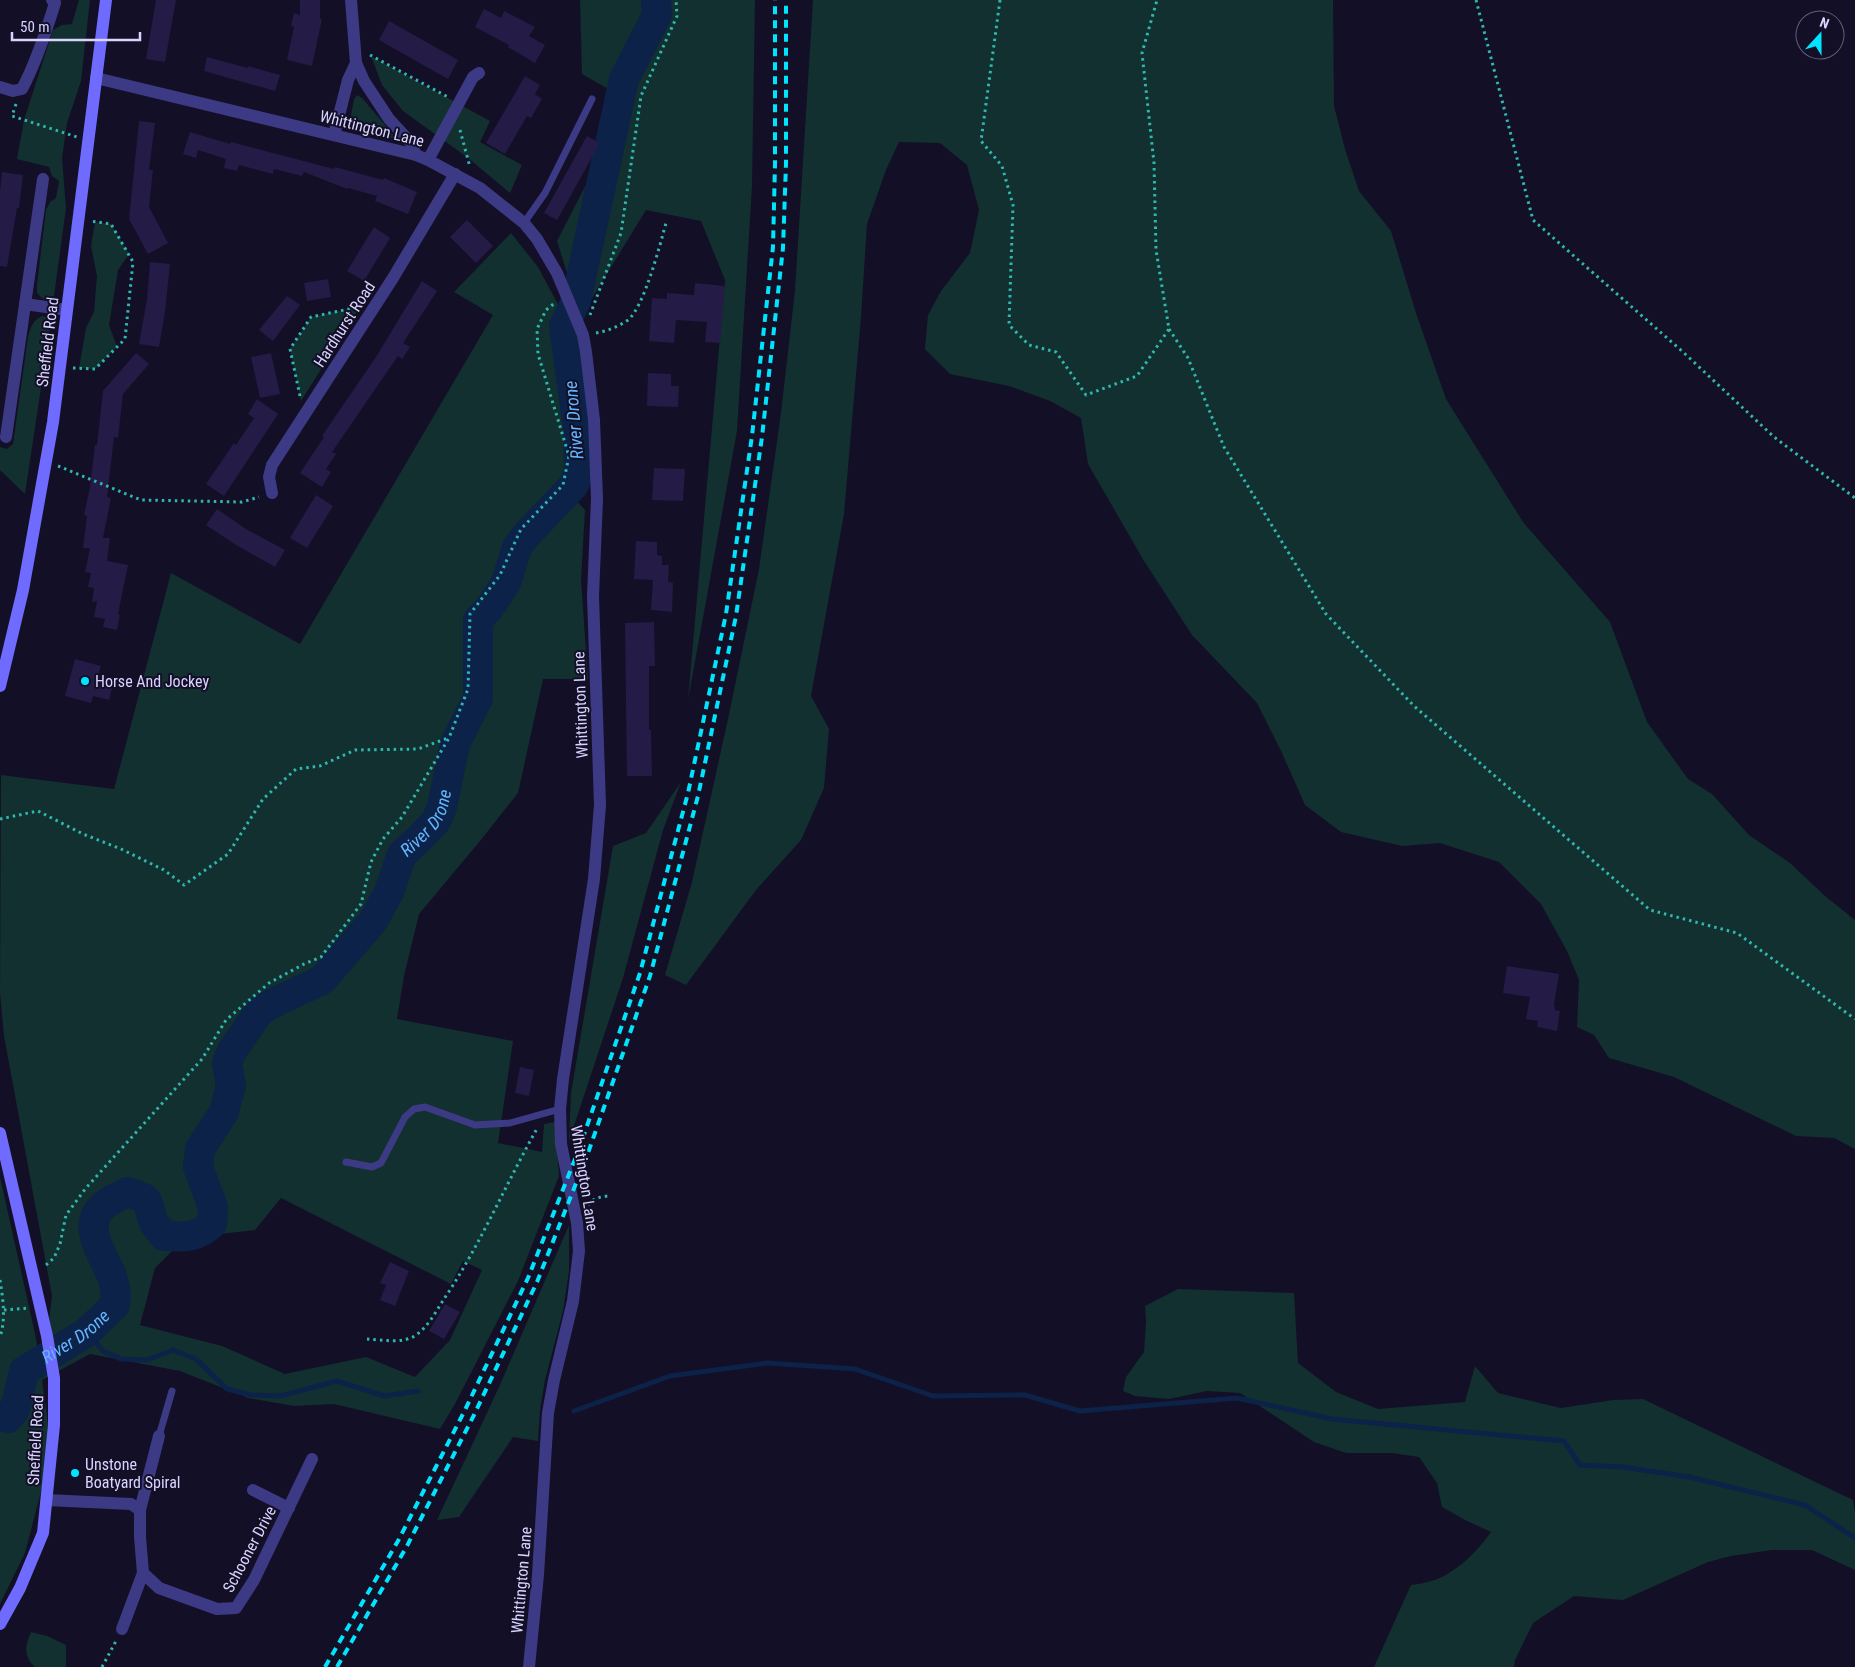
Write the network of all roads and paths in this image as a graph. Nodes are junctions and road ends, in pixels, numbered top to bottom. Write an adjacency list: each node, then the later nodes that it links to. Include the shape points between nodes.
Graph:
1 (52, 0): 13 (street, via 55,3 51,16)
2 (106, 0): 11 (main road, Sheffield Road)
3 (351, 0): 8 (street)
4 (676, 0): 29 (path, via 677,16 641,96 621,233 589,318)
5 (1000, 0): 30 (path, via 981,141 1002,166 1013,205 1009,326 1029,345 1056,352 1086,395 1137,376)
6 (1157, 0): 30 (path, via 1142,53 1154,163 1156,250)
7 (1476, 0): 37 (path, via 1533,220 1684,352 1774,437)
8 (354, 46): 9 (street); 15 (path)
9 (356, 63): 16 (street, via 348,80); 18 (street, via 389,120)
10 (479, 73): 15 (street, via 473,77)
11 (96, 78): 16 (street, Whittington Lane); 17 (main road, Sheffield Road)
12 (0, 87): 13 (street, via 14,91)
13 (22, 89): 17 (path, via 12,116)
14 (592, 99): 23 (lane, via 545,193)
15 (457, 106): 18 (street); 21 (path)
16 (334, 135): 18 (street, Whittington Lane)
17 (89, 139): 22 (main road, Sheffield Road)
18 (422, 157): 19 (street, Whittington Lane)
19 (455, 174): 21 (street, Whittington Lane); 26 (street, Hardhurst Road)
20 (43, 179): 27 (street)
21 (474, 185): 23 (street, Whittington Lane)
22 (79, 219): 28 (main road, Sheffield Road); 32 (path, via 112,224 133,262 125,339 95,369)
23 (524, 223): 25 (street, Whittington Lane, via 537,239)
24 (666, 223): 31 (path, via 642,297 629,319 609,330)
25 (566, 294): 29 (street, Whittington Lane); 39 (path, via 546,310 537,329 538,354 568,456 563,485 522,529 500,575 470,614 468,689)
26 (376, 303): 33 (street, Hardhurst Road); 33 (path, via 312,317 290,349)
27 (25, 304): 28 (street); 34 (street)
28 (67, 310): 32 (main road, Sheffield Road)
29 (576, 321): 31 (street, Whittington Lane)
30 (1169, 329): 41 (path, via 1188,358 1224,446 1326,614 1414,706 1650,910 1737,934)
31 (583, 335): 42 (street, Whittington Lane, via 594,420 597,499 593,596 600,805 594,879)
32 (60, 367): 35 (main road, Sheffield Road)
33 (304, 416): 36 (street, Hardhurst Road, via 272,465 269,476)
34 (6, 437)
35 (46, 462): 36 (path, via 141,500 242,502); 38 (main road, Sheffield Road, via 23,590)
36 (272, 493)
37 (1855, 498)
38 (0, 686)
39 (449, 738): 40 (path, via 418,749 355,750 320,766 296,769 263,799 228,854 184,885 164,870 38,812); 45 (path, via 402,817 383,839 371,862 361,904 348,923 321,957 268,983 226,1020 202,1059 86,1188 66,1215 54,1258)
40 (0, 819)
41 (1855, 1020)
42 (556, 1110): 44 (lane, via 510,1123 475,1125 425,1107 405,1117 381,1164 372,1167); 50 (path, via 541,1122 464,1270 426,1326 415,1336 396,1340); 62 (street, Whittington Lane, via 577,1223 579,1251 573,1301 548,1413)
43 (0, 1133): 45 (main road, Sheffield Road)
44 (346, 1162)
45 (32, 1277): 47 (main road, Sheffield Road)
46 (0, 1280): 48 (path)
47 (40, 1306): 48 (path); 55 (main road, Sheffield Road, via 54,1378 54,1425)
48 (4, 1310): 49 (path)
49 (0, 1337)
50 (368, 1339)
51 (172, 1391): 52 (lane)
52 (159, 1436): 57 (street)
53 (312, 1459): 56 (street, Schooner Drive)
54 (252, 1490): 56 (street)
55 (47, 1500): 57 (street, via 121,1502); 59 (main road, Sheffield Road, via 43,1533 20,1588)
56 (289, 1508): 58 (street, Schooner Drive, via 254,1580 236,1608 217,1609 160,1588)
57 (140, 1510): 58 (street)
58 (143, 1573): 60 (street)
59 (0, 1624)
60 (122, 1629): 61 (path)
61 (102, 1667)
62 (529, 1667)

